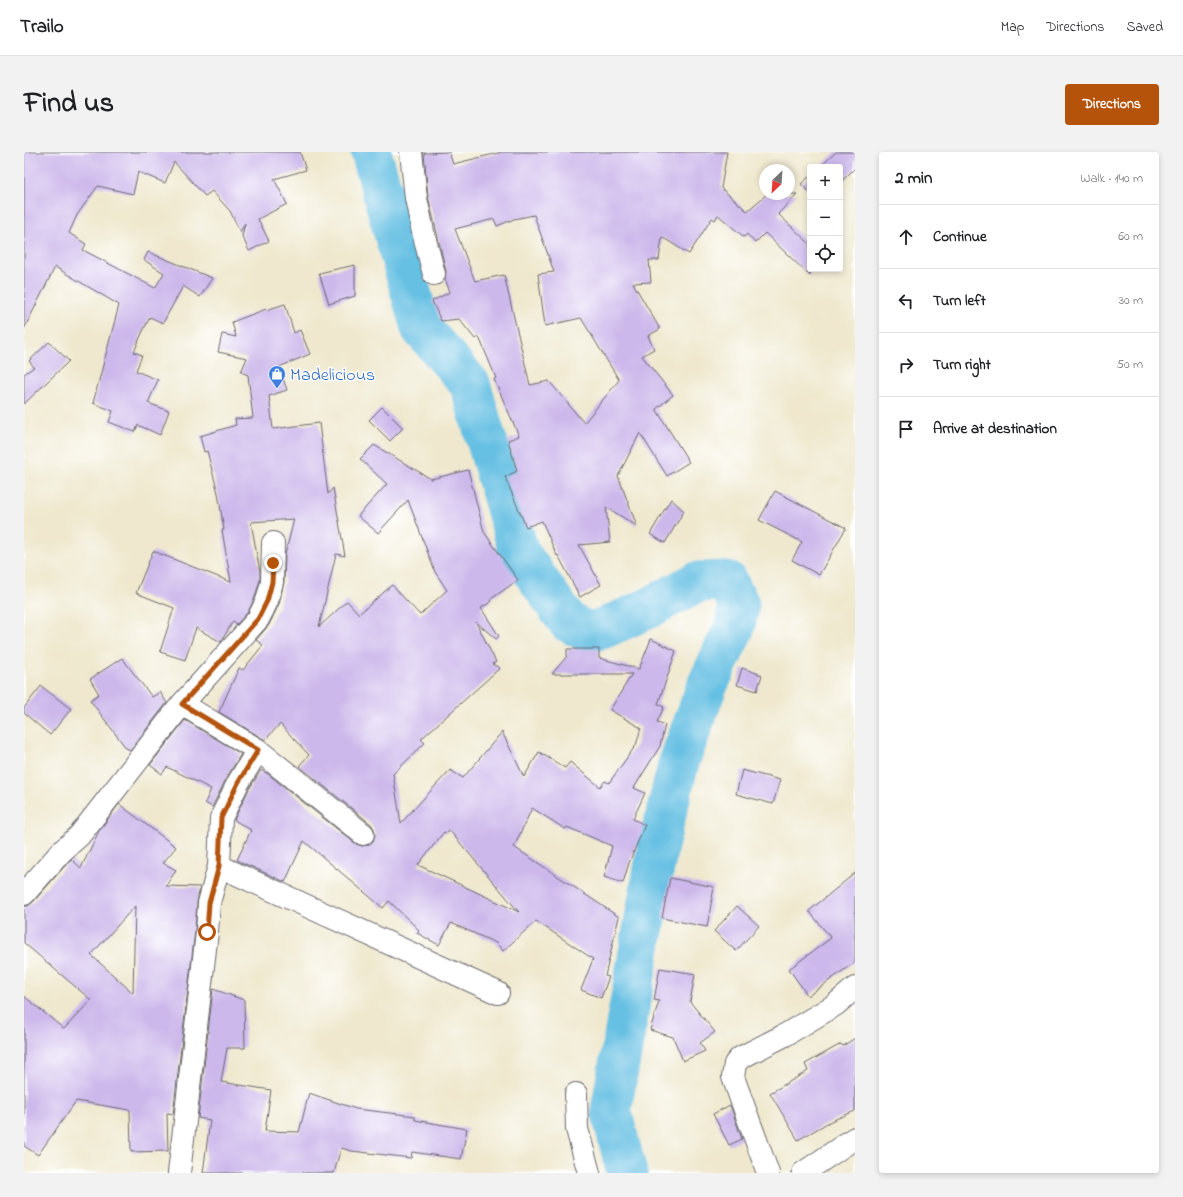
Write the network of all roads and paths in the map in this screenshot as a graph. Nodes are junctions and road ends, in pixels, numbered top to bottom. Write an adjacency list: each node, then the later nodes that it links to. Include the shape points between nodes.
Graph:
1 (411, 152): 2 (street, via 423,232)
2 (434, 274)
3 (273, 543): 4 (street, via 272,582 267,601 258,619)
4 (182, 704): 5 (street); 8 (street, via 79,836)
5 (258, 750): 6 (street); 7 (street, via 221,818)
6 (363, 834)
7 (219, 866): 10 (street); 13 (street, via 209,903)
8 (24, 894)
9 (855, 988): 15 (street, via 835,1005 740,1058 735,1064 733,1077)
10 (498, 993)
11 (576, 1094): 14 (street, via 577,1128)
12 (855, 1138): 16 (street)
13 (179, 1173)
14 (590, 1173)
15 (768, 1173)
16 (803, 1173)

